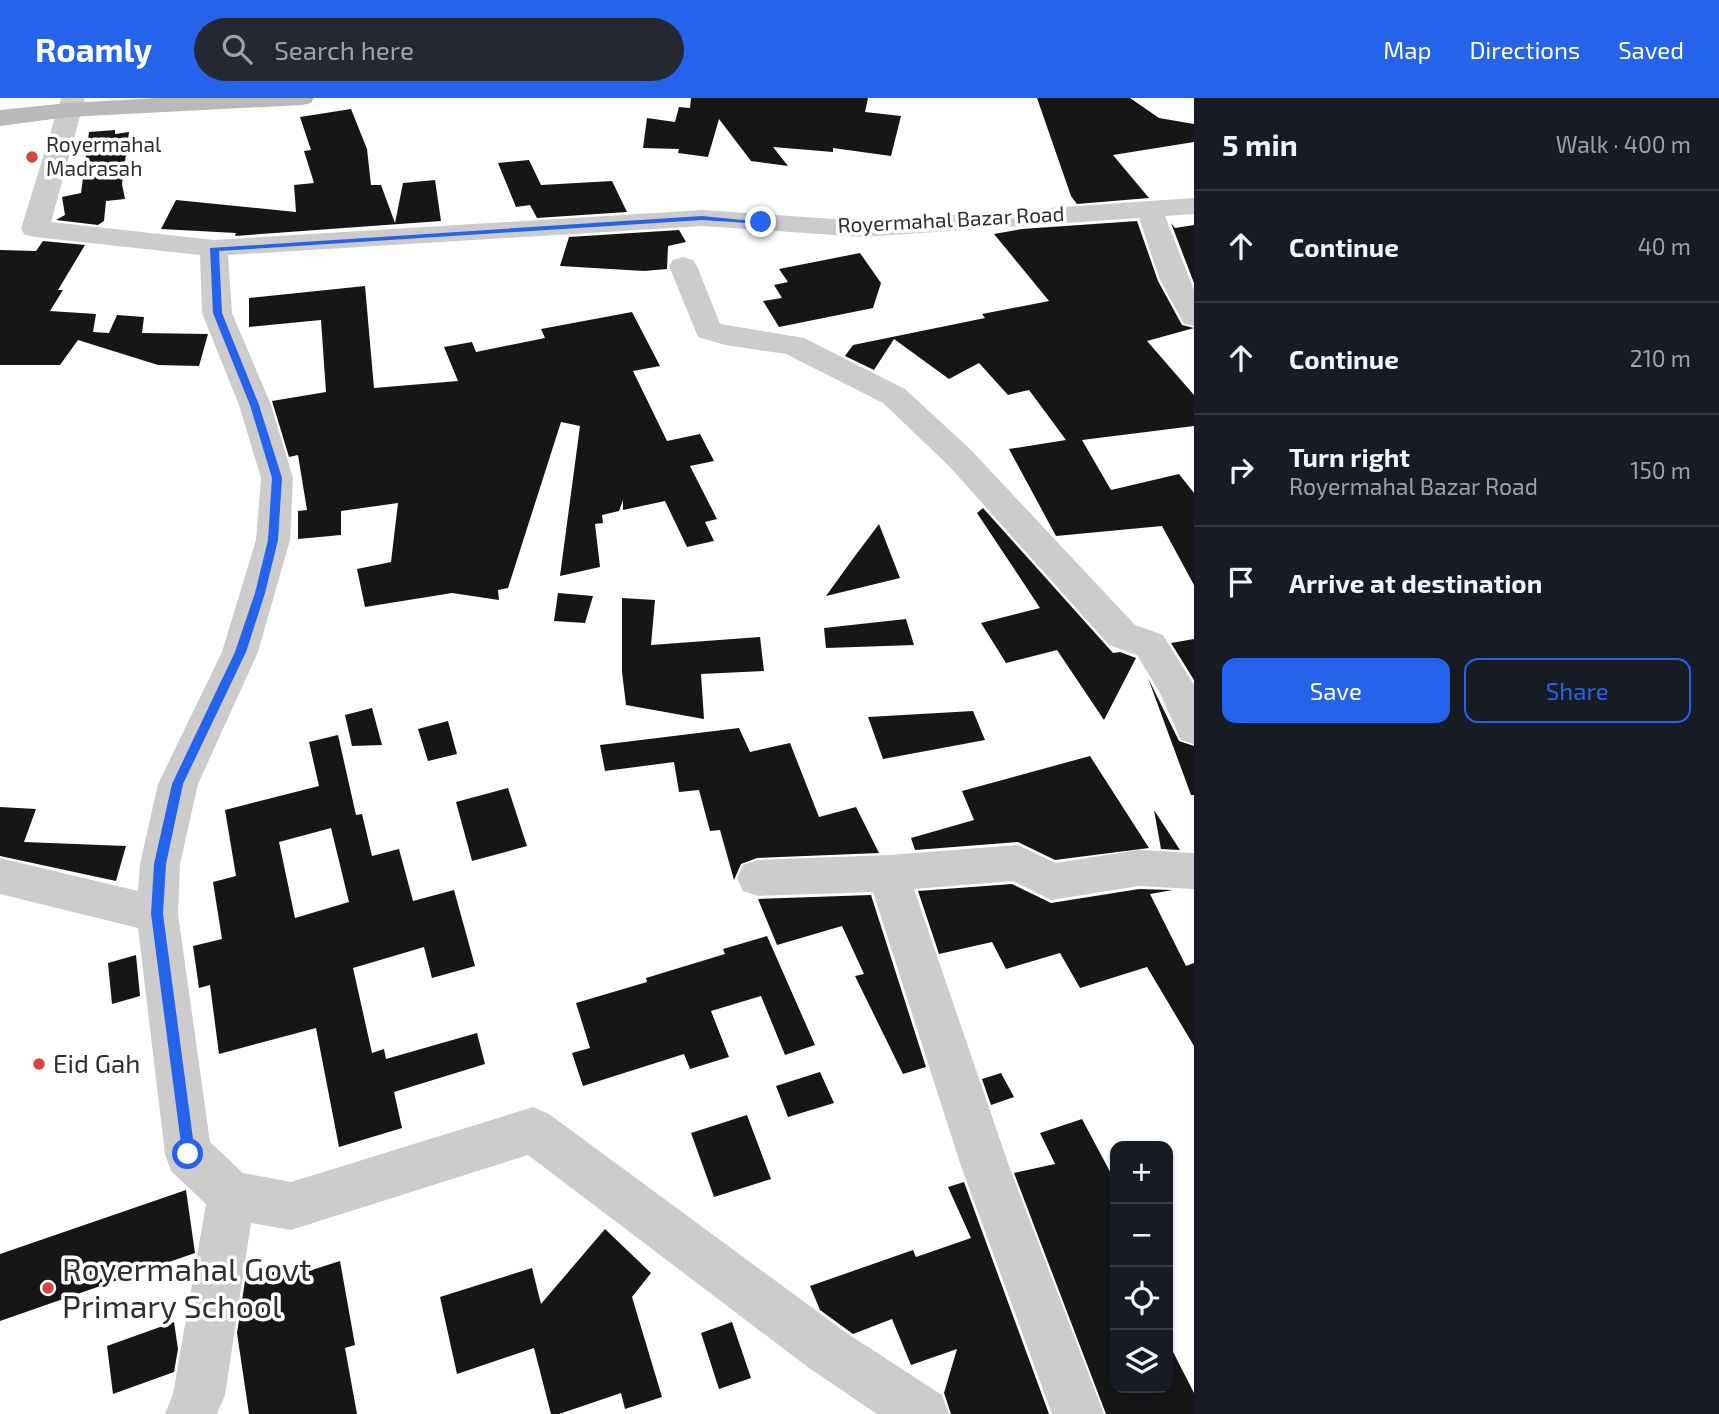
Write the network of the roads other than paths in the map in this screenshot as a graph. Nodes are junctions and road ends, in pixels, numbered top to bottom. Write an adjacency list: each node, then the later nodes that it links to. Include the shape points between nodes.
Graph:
1 (302, 98): 2 (main road)
2 (71, 102): 3 (main road); 4 (main road); 7 (street, Royermahal Bazar Road, via 35,229)
3 (0, 105)
4 (0, 118)
5 (1194, 206): 6 (street, Royermahal Bazar Road)
6 (1149, 209): 7 (street, Royermahal Bazar Road, via 863,229 702,218); 9 (street, via 1174,280)
7 (214, 248): 15 (street, via 217,313 255,405 277,478 273,540 240,652 178,784 160,864)
8 (683, 266): 10 (street, via 708,330 793,345 894,396 960,458 1122,635 1150,645 1177,688)
9 (1194, 317)
10 (1194, 729)
11 (1194, 872): 12 (street, via 1139,868 1051,882 1018,863)
12 (889, 873): 14 (street); 19 (street, via 985,1167)
13 (0, 876): 15 (street)
14 (758, 878)
15 (157, 914): 16 (street, via 188,1154)
16 (231, 1195): 17 (street, via 199,1395); 18 (street, via 291,1206 533,1129 827,1350)
17 (191, 1414)
18 (923, 1414)
19 (1078, 1414)

